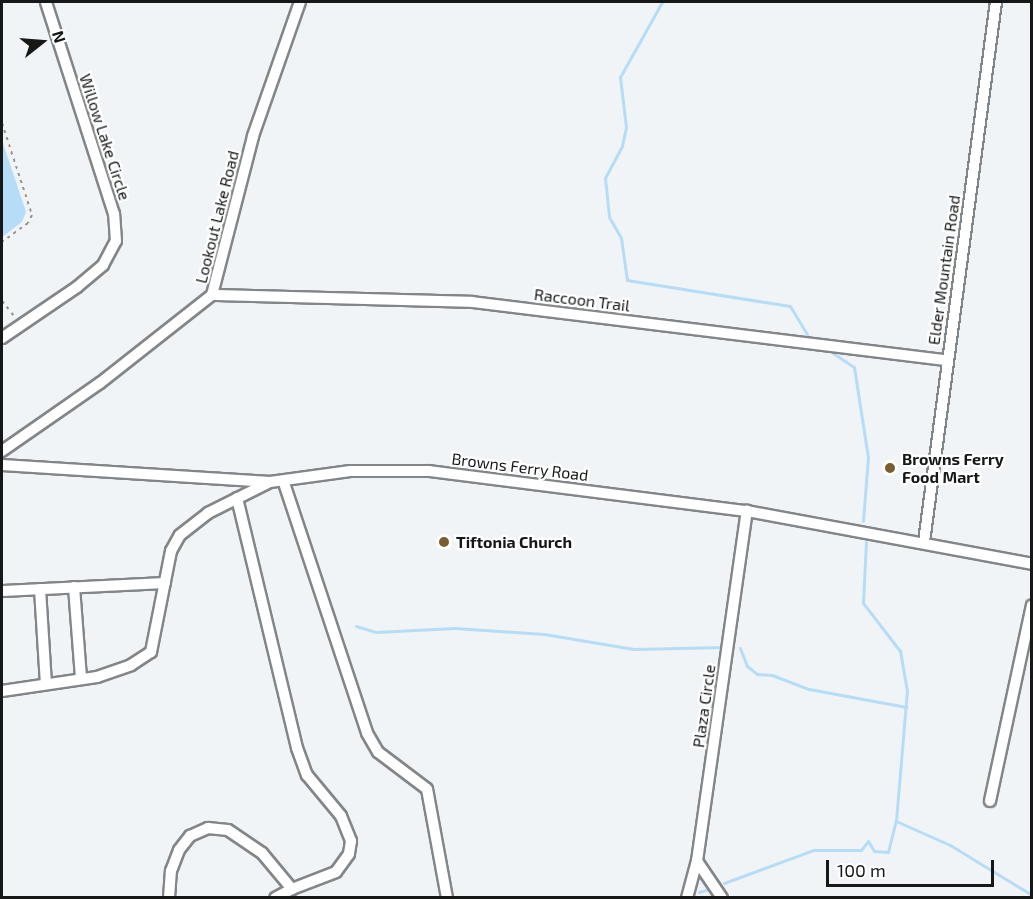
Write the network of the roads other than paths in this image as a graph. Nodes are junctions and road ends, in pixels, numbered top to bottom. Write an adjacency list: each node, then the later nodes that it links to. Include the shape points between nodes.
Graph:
1 (46, 2): 5 (street, Willow Lake Circle, via 114,214 116,241 103,265)
2 (300, 2): 4 (street, Lookout Lake Road, via 253,136)
3 (996, 2): 6 (street, Elder Mountain Road)
4 (212, 294): 6 (street, Raccoon Trail, via 472,302); 7 (street, Lookout Lake Road, via 100,382)
5 (2, 338)
6 (946, 360): 13 (street, Elder Mountain Road)
7 (2, 450)
8 (2, 465): 9 (street, Browns Ferry Road)
9 (270, 482): 10 (street, Browns Ferry Road); 11 (street)
10 (285, 483): 12 (street, Browns Ferry Road, via 350,471 429,471); 28 (street, via 367,733 378,752 427,789)
11 (237, 498): 15 (street, via 190,524 180,535 171,551); 25 (street, via 297,748 307,775 341,816 351,842 349,854 336,872)
12 (747, 511): 13 (street, Browns Ferry Road); 24 (street, Plaza Circle)
13 (924, 542): 14 (street, Browns Ferry Road)
14 (1032, 564)
15 (165, 583): 16 (street); 20 (street, via 151,652 131,665)
16 (74, 587): 17 (street); 20 (street)
17 (40, 589): 18 (street); 21 (street)
18 (2, 591)
19 (1032, 605): 23 (street)
20 (81, 679): 21 (street)
21 (46, 684): 22 (street)
22 (2, 692)
23 (990, 801)
24 (698, 861): 29 (street, Plaza Circle); 30 (street)
25 (292, 890): 26 (street, via 262,853 228,830 208,828 190,836 179,850 171,871); 27 (street)
26 (169, 897)
27 (275, 897)
28 (447, 897)
29 (687, 897)
30 (722, 897)

